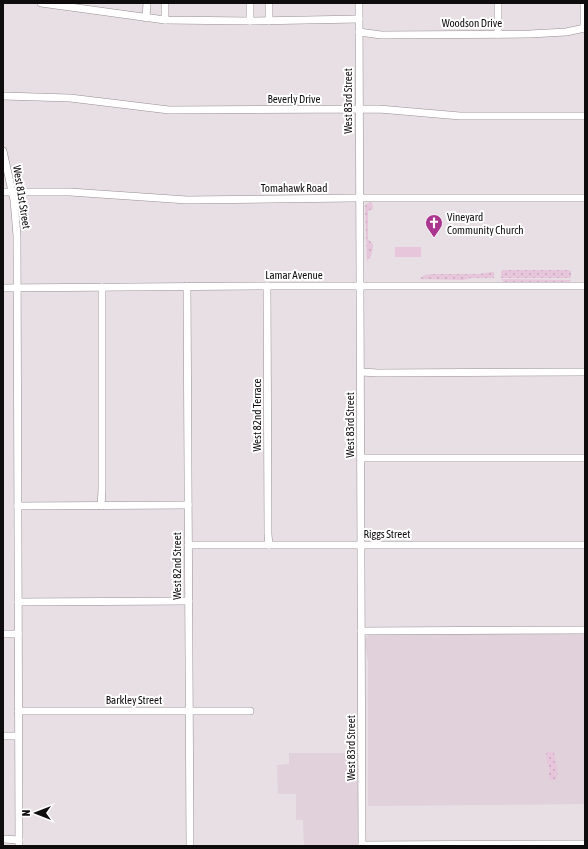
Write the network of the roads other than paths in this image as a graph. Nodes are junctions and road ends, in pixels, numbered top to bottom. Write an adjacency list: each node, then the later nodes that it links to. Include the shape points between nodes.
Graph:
1 (41, 3): 9 (street)
2 (147, 3): 9 (street)
3 (165, 3): 11 (street)
4 (250, 3): 13 (street)
5 (268, 3): 12 (street)
6 (359, 3): 10 (street, West 83rd Street)
7 (498, 3): 16 (street)
8 (584, 3): 14 (street)
9 (146, 18): 11 (street)
10 (359, 19): 12 (street); 15 (street, West 83rd Street)
11 (165, 20): 13 (street)
12 (269, 20): 13 (street)
13 (250, 21)
14 (584, 29): 16 (street, Woodson Drive, via 547,34)
15 (359, 32): 16 (street, Woodson Drive, via 381,35); 18 (street, West 83rd Street)
16 (498, 34)
17 (3, 96): 18 (street, Beverly Drive, via 70,98 169,110)
18 (360, 110): 19 (street, Beverly Drive, via 379,109 460,116); 23 (street, West 83rd Street)
19 (585, 116)
20 (3, 151): 22 (street, West 81st Street)
21 (3, 192): 22 (street, Tomahawk Road)
22 (12, 192): 23 (street, Tomahawk Road, via 70,192 187,200); 31 (street, West 81st Street, via 17,236)
23 (360, 198): 24 (street, Tomahawk Road); 27 (street, West 83rd Street)
24 (585, 198)
25 (187, 286): 26 (street, Lamar Avenue); 29 (street, Lamar Avenue); 36 (street, West 82nd Street)
26 (267, 286): 27 (street, Lamar Avenue); 42 (street, West 82nd Terrace)
27 (360, 286): 28 (street, Lamar Avenue); 32 (street, West 83rd Street)
28 (585, 286)
29 (102, 287): 31 (street, Lamar Avenue); 38 (street)
30 (3, 288): 31 (street, Lamar Avenue)
31 (17, 288): 37 (street, West 81st Street)
32 (361, 372): 33 (street); 34 (street, West 83rd Street)
33 (585, 372)
34 (361, 458): 35 (street); 39 (street, West 83rd Street)
35 (585, 458)
36 (188, 504): 38 (street); 41 (street, West 82nd Street)
37 (18, 506): 38 (street); 44 (street, West 81st Street)
38 (100, 506)
39 (361, 544): 40 (street, Riggs Street); 42 (street, Riggs Street); 45 (street, West 83rd Street)
40 (585, 544)
41 (188, 545): 42 (street, Riggs Street); 43 (street, West 82nd Street)
42 (269, 545)
43 (189, 601): 44 (street); 50 (street, West 82nd Street)
44 (18, 602): 48 (street, West 81st Street)
45 (361, 630): 46 (street); 58 (street, West 83rd Street)
46 (585, 630)
47 (3, 634): 48 (street)
48 (18, 634): 49 (street, West 81st Street)
49 (18, 711): 50 (street, Barkley Street); 53 (street, West 81st Street)
50 (189, 711): 51 (street, Barkley Street); 57 (street, West 82nd Street)
51 (250, 711)
52 (3, 736): 53 (street)
53 (18, 736): 55 (street, West 81st Street)
54 (3, 840): 55 (street)
55 (19, 843)
56 (585, 844): 58 (street)
57 (190, 846)
58 (362, 846)

